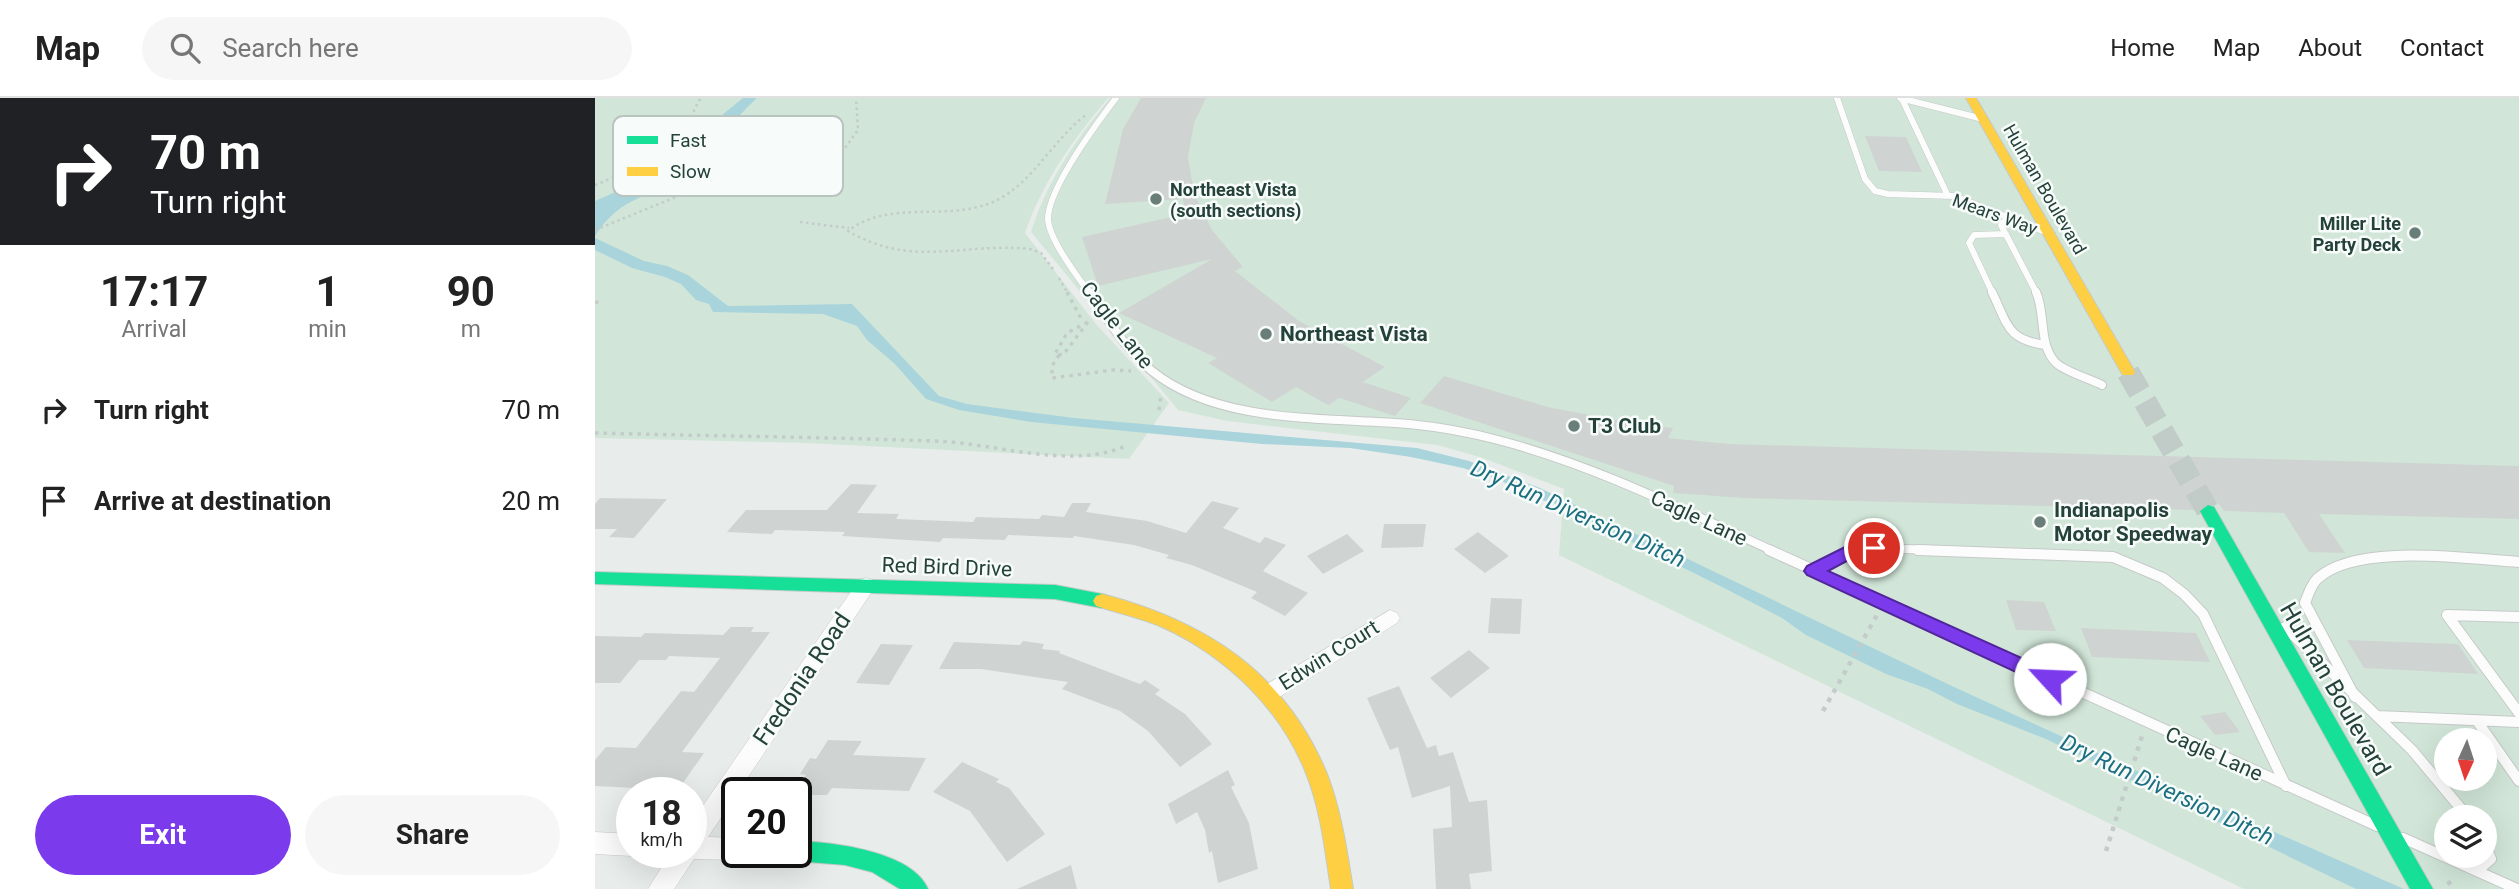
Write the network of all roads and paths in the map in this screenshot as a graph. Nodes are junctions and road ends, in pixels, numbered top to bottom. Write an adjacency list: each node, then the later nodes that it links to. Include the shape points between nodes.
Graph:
1 (701, 98): 8 (path)
2 (856, 98): 10 (path, via 858,130)
3 (1117, 98): 35 (lane, Cagle Lane, via 1061,184 1048,221 1102,311 1157,375 1203,399 1234,407 1481,435 1592,469)
4 (1837, 98): 14 (lane, Mears Way, via 1870,187 1888,194)
5 (1900, 98): 9 (lane); 14 (lane)
6 (1971, 98): 9 (street, Hulman Boulevard)
7 (1095, 108): 17 (path, via 1068,126 1025,182 999,200 957,212 886,216)
8 (691, 116)
9 (1983, 119): 19 (street, Hulman Boulevard)
10 (843, 149)
11 (613, 178): 12 (path)
12 (595, 185)
13 (677, 196): 18 (path)
14 (1948, 196): 15 (lane, Mears Way)
15 (2008, 217): 19 (lane, Mears Way); 20 (lane, via 2001,225)
16 (800, 222): 17 (path)
17 (849, 228): 23 (path, via 857,237 900,253 999,248 1040,252 1058,274)
18 (595, 230)
19 (2049, 233): 26 (street, Hulman Boulevard)
20 (2006, 234): 24 (lane, via 2040,301); 24 (lane, via 1973,235 1969,243 2011,332 2024,342)
21 (595, 302): 22 (path)
22 (603, 303)
23 (1083, 322): 25 (path, via 1056,344 1055,354); 25 (path, via 1088,321)
24 (2046, 345): 28 (lane, via 2056,363)
25 (1059, 355): 27 (path, via 1052,377 1076,378 1121,369)
26 (2128, 372)
27 (1140, 378)
28 (2102, 385)
29 (1160, 393): 30 (path)
30 (1159, 410)
31 (595, 433): 32 (path, via 938,441 1069,456 1108,454)
32 (1128, 445)
33 (2208, 511): 38 (street, Hulman Boulevard)
34 (2519, 562): 43 (lane, via 2381,555 2337,565 2317,579 2305,603)
35 (1813, 571): 51 (lane, Cagle Lane); 51 (lane, via 1853,550 1874,548 2113,556 2131,562 2162,577 2203,614)
36 (595, 578): 37 (street, Red Bird Drive)
37 (866, 585): 42 (street, Red Bird Drive, via 1055,592 1109,601 1196,634 1233,659); 53 (street, Fredonia Road)
38 (2258, 600): 43 (lane); 54 (street, Hulman Boulevard)
39 (2519, 617): 45 (lane, via 2447,615)
40 (1390, 618): 42 (street, Edwin Court)
41 (1875, 620): 44 (path)
42 (1269, 693): 64 (street, Red Bird Drive, via 1301,741 1323,790 1333,823)
43 (2355, 697): 46 (lane)
44 (1823, 711)
45 (2519, 713)
46 (2377, 716): 47 (lane); 52 (lane)
47 (2477, 721): 48 (lane); 50 (lane)
48 (2519, 722)
49 (2140, 743): 58 (path)
50 (2519, 781)
51 (2286, 786): 54 (lane, Cagle Lane)
52 (2458, 805)
53 (707, 821)
54 (2391, 832): 59 (lane, Cagle Lane); 65 (street, Hulman Boulevard)
55 (595, 844): 56 (street)
56 (616, 845)
57 (812, 851): 63 (street, via 861,855 896,870)
58 (2106, 851)
59 (2434, 851)
60 (674, 868): 62 (street)
61 (2471, 868): 66 (lane, Cagle Lane)
62 (660, 889)
63 (917, 889)
64 (1342, 889)
65 (2422, 889)
66 (2517, 889)

